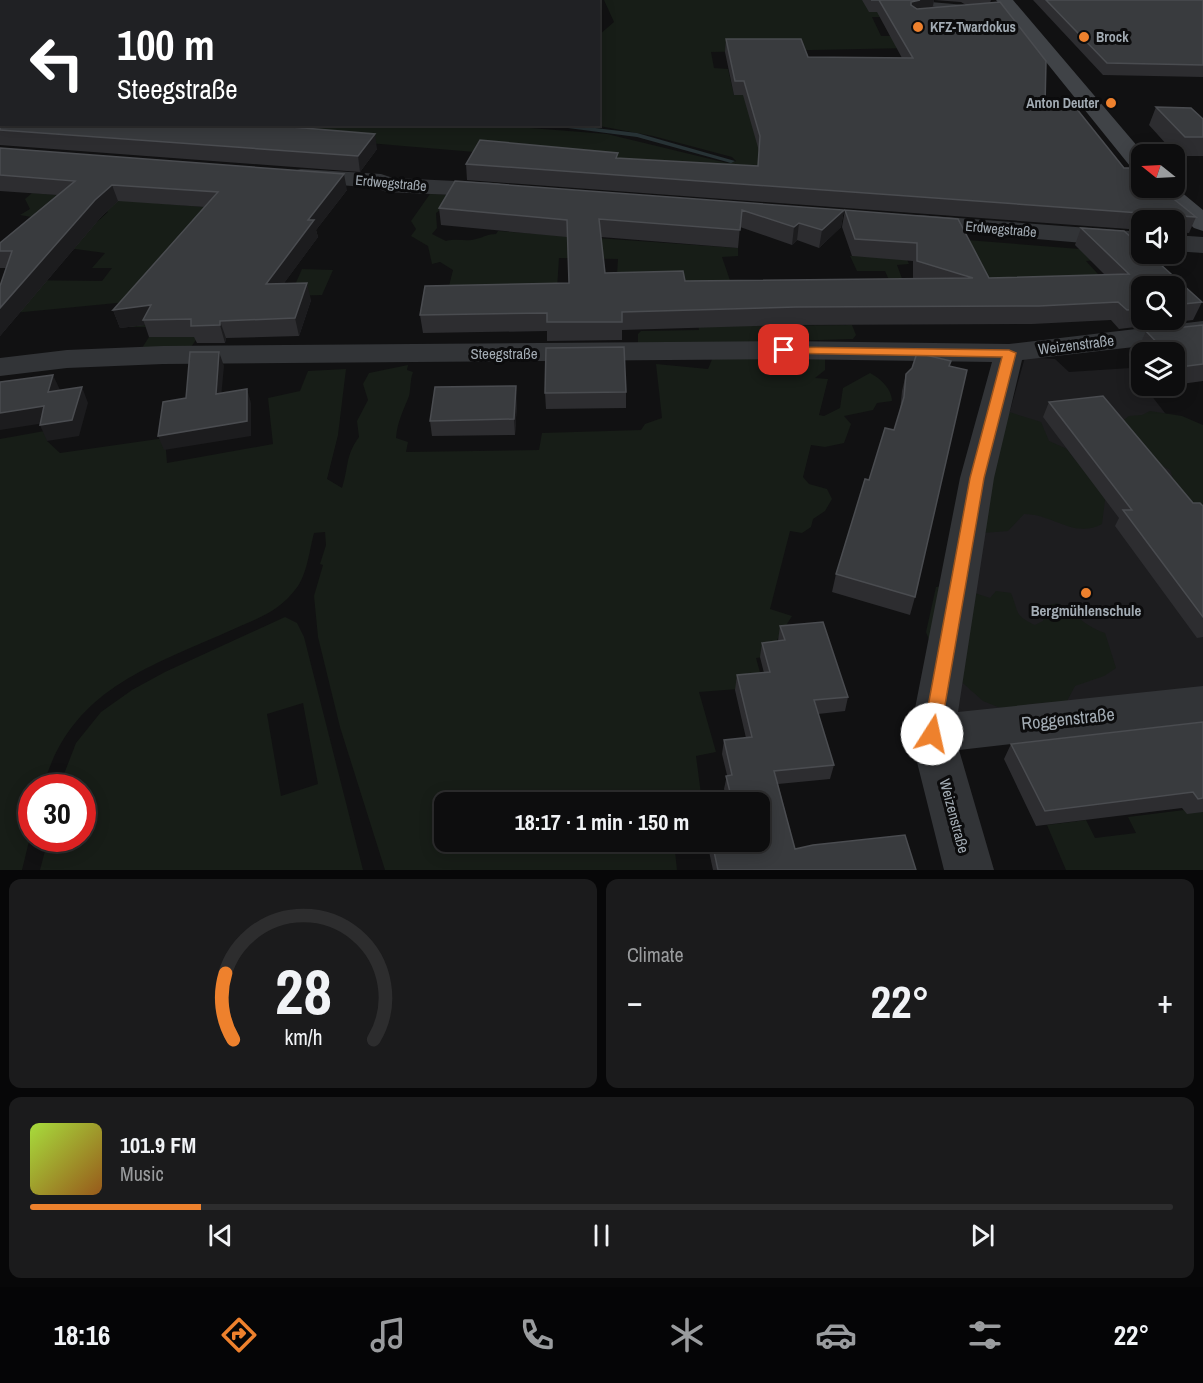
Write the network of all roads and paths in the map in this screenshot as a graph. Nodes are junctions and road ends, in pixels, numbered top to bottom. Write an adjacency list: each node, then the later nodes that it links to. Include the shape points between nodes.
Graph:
1 (898, 1): 3 (lane)
2 (1001, 7): 3 (lane); 5 (main road)
3 (977, 9): 4 (lane)
4 (936, 16)
5 (1131, 154)
6 (274, 174): 7 (street, Erdwegstraße)
7 (524, 192)
8 (1174, 198): 10 (main road)
9 (892, 221): 11 (street, Erdwegstraße)
10 (1203, 223)
11 (1131, 239)
12 (1185, 244): 13 (street)
13 (1203, 245)
14 (1203, 330): 15 (street, Weizenstraße)
15 (1009, 353): 16 (street, Steegstraße, via 784,350 163,355 67,359); 18 (street, Weizenstraße, via 977,478)
16 (0, 367)
17 (1203, 704): 18 (street, Roggenstraße)
18 (932, 734): 19 (street, Weizenstraße)
19 (969, 870)

